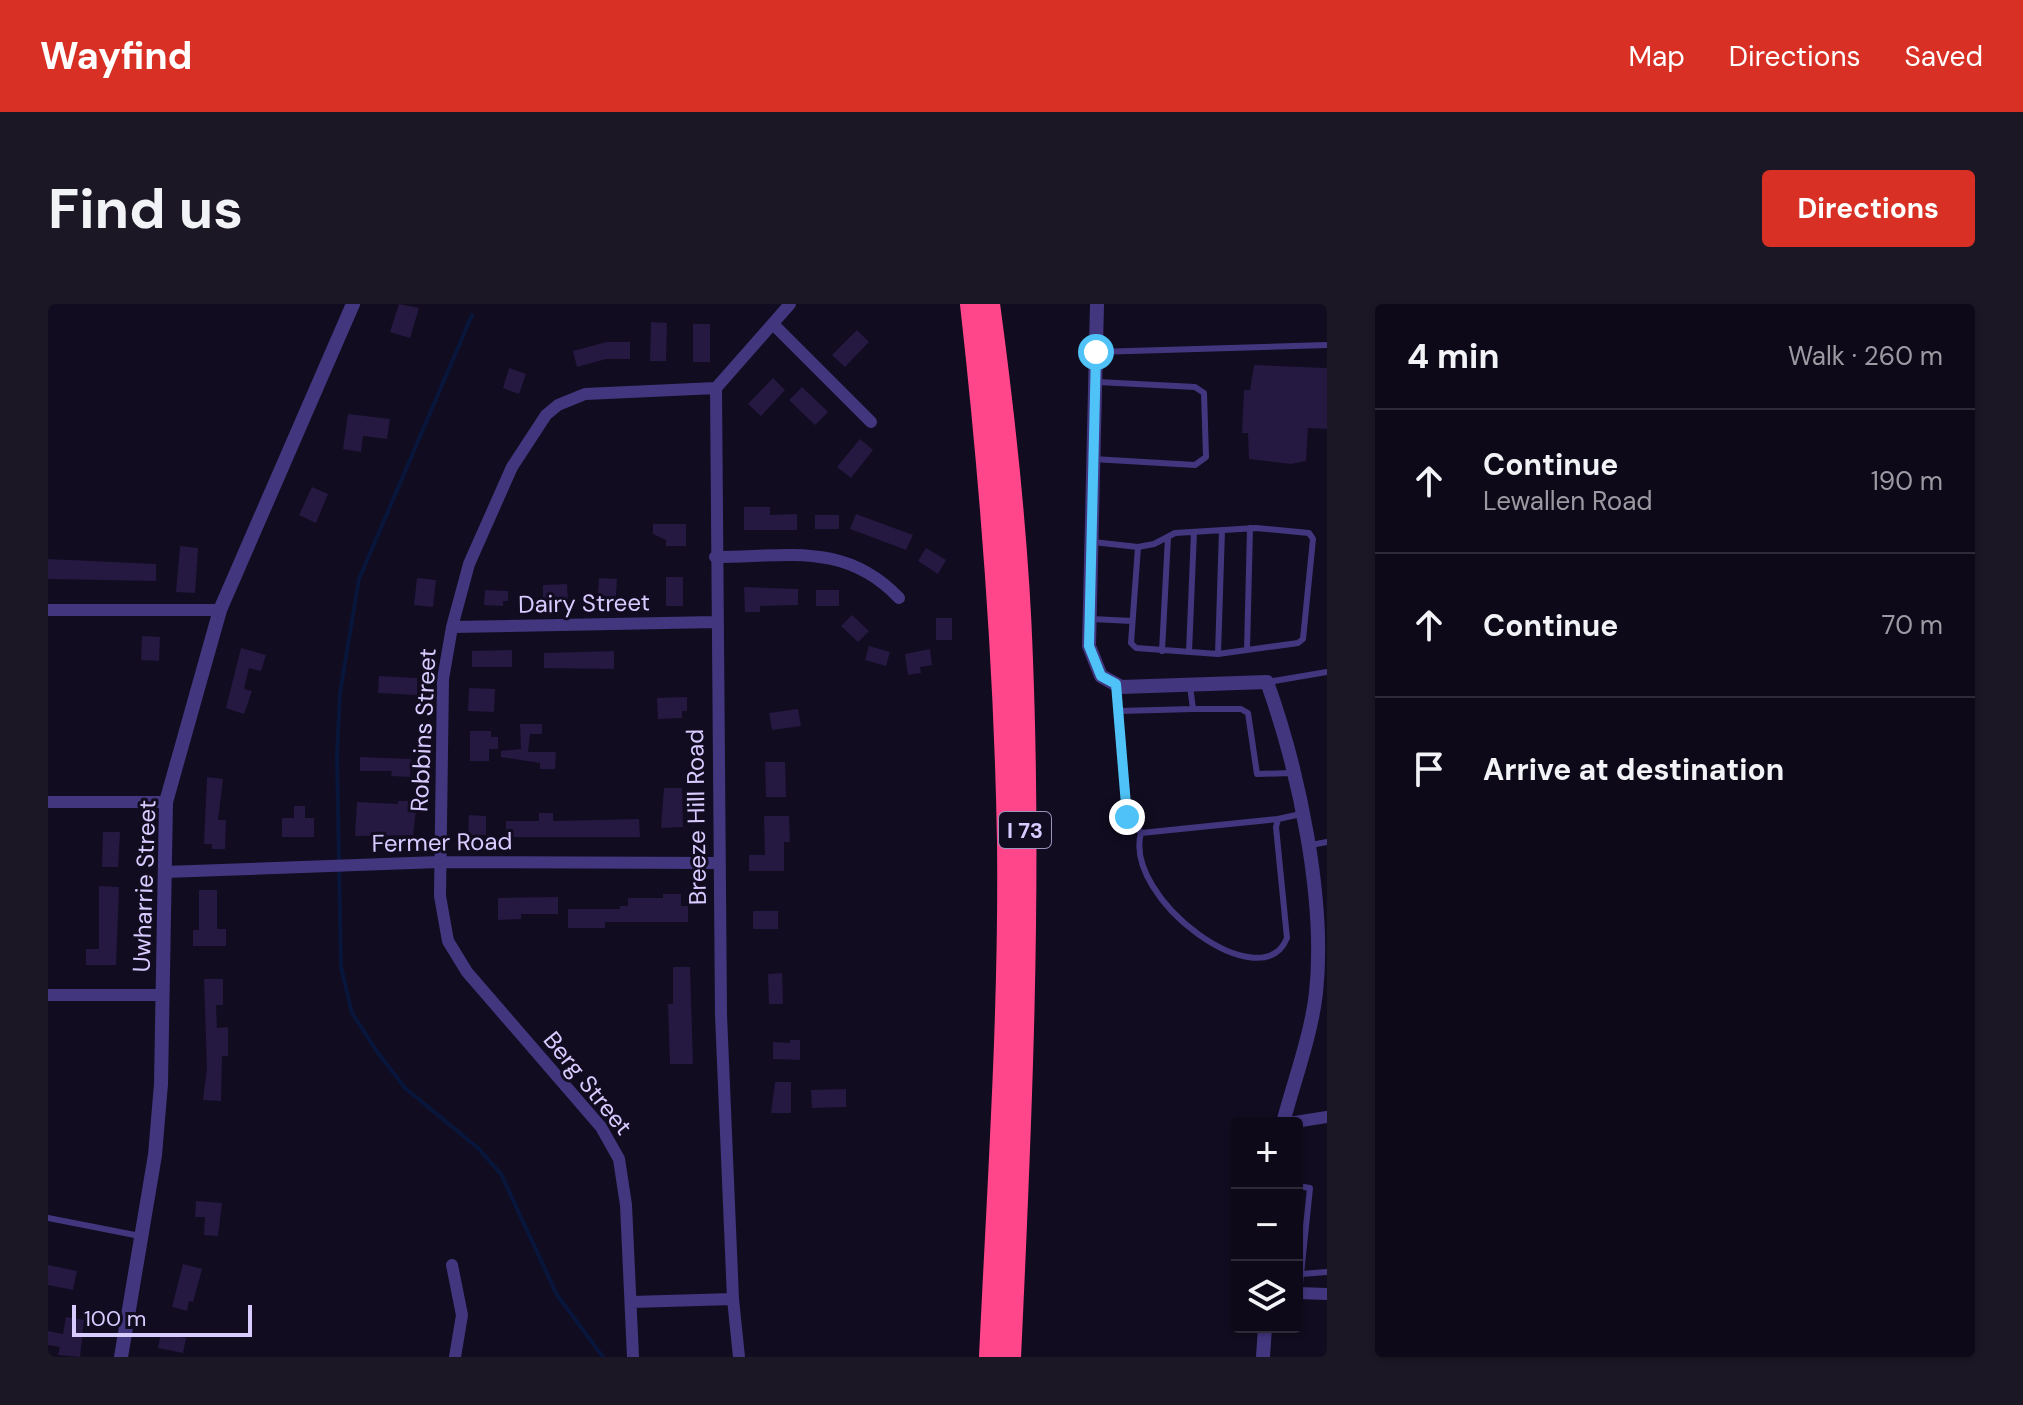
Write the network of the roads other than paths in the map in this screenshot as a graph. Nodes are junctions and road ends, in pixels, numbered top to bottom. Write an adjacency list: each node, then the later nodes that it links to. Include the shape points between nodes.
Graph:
1 (353, 304): 22 (street, Uwharrie Street)
2 (790, 304): 6 (street)
3 (971, 304): 70 (highway, I 73, via 996,542 1008,844)
4 (989, 304): 71 (highway, I 73, via 1014,524 1022,660 1026,966)
5 (1097, 304): 8 (street)
6 (773, 324): 10 (street); 11 (street)
7 (1327, 345): 8 (lane)
8 (1096, 352): 9 (street)
9 (1095, 382): 12 (street); 12 (lane, via 1195,387 1204,393 1206,457 1195,465)
10 (716, 388): 19 (street, Breeze Hill Road); 26 (street, Robbins Street, via 585,394 546,415 522,448 483,528)
11 (871, 422)
12 (1093, 459): 17 (street)
13 (1250, 528): 14 (lane); 27 (lane); 27 (lane, via 1299,529 1313,539 1303,639)
14 (1222, 530): 15 (lane); 30 (lane)
15 (1194, 532): 16 (lane); 29 (lane)
16 (1168, 537): 18 (lane); 28 (lane)
17 (1092, 541): 18 (lane); 23 (street)
18 (1138, 547): 24 (lane)
19 (715, 557): 20 (street, via 841,559 883,581); 25 (street, Breeze Hill Road)
20 (899, 598)
21 (48, 610): 22 (street)
22 (220, 610): 39 (street, Uwharrie Street)
23 (1090, 619): 24 (lane); 34 (street, via 1089,646 1101,676)
24 (1132, 621): 28 (lane, via 1131,643)
25 (716, 622): 26 (street, Dairy Street); 46 (street, Breeze Hill Road)
26 (452, 627): 45 (street, Robbins Street, via 443,693)
27 (1247, 650): 30 (lane)
28 (1162, 651): 29 (lane)
29 (1189, 652): 30 (lane)
30 (1218, 654)
31 (1327, 672): 33 (lane)
32 (1189, 682): 33 (street); 34 (street); 35 (lane)
33 (1267, 682): 37 (street)
34 (1116, 684): 36 (lane)
35 (1193, 709): 36 (lane); 37 (lane, via 1248,713 1257,774)
36 (1119, 711): 42 (lane, via 1125,809)
37 (1293, 773): 40 (street)
38 (48, 802): 39 (street)
39 (166, 802): 47 (street, Uwharrie Street)
40 (1301, 814): 41 (lane); 44 (street)
41 (1278, 819): 42 (lane); 42 (lane, via 1287,938 1267,957 1222,949 1181,923 1151,887)
42 (1141, 833)
43 (1327, 842): 44 (lane)
44 (1307, 846): 48 (street)
45 (439, 862): 46 (street, Fermer Road); 47 (street, Fermer Road); 64 (street, Berg Street, via 443,922 456,957 601,1127 619,1159)
46 (718, 863): 63 (street, Breeze Hill Road)
47 (165, 872): 50 (street, Uwharrie Street)
48 (1322, 913): 51 (street, via 1315,997)
49 (48, 995): 50 (street)
50 (162, 995): 56 (street, Uwharrie Street, via 157,1141)
51 (1287, 1117)
52 (1327, 1117): 53 (street)
53 (1303, 1121)
54 (1303, 1187): 57 (lane, via 1310,1188)
55 (48, 1218): 56 (lane)
56 (143, 1236): 66 (street, Uwharrie Street)
57 (1302, 1261)
58 (452, 1265): 67 (street, via 462,1315)
59 (1327, 1272): 60 (lane)
60 (1303, 1274)
61 (1303, 1293): 62 (street)
62 (1327, 1294)
63 (733, 1299): 64 (street); 69 (street, Breeze Hill Road)
64 (631, 1302): 68 (street, Berg Street)
65 (1265, 1333): 72 (street)
66 (121, 1357)
67 (455, 1357)
68 (633, 1357)
69 (739, 1357)
70 (990, 1357)
71 (1010, 1357)
72 (1263, 1357)

